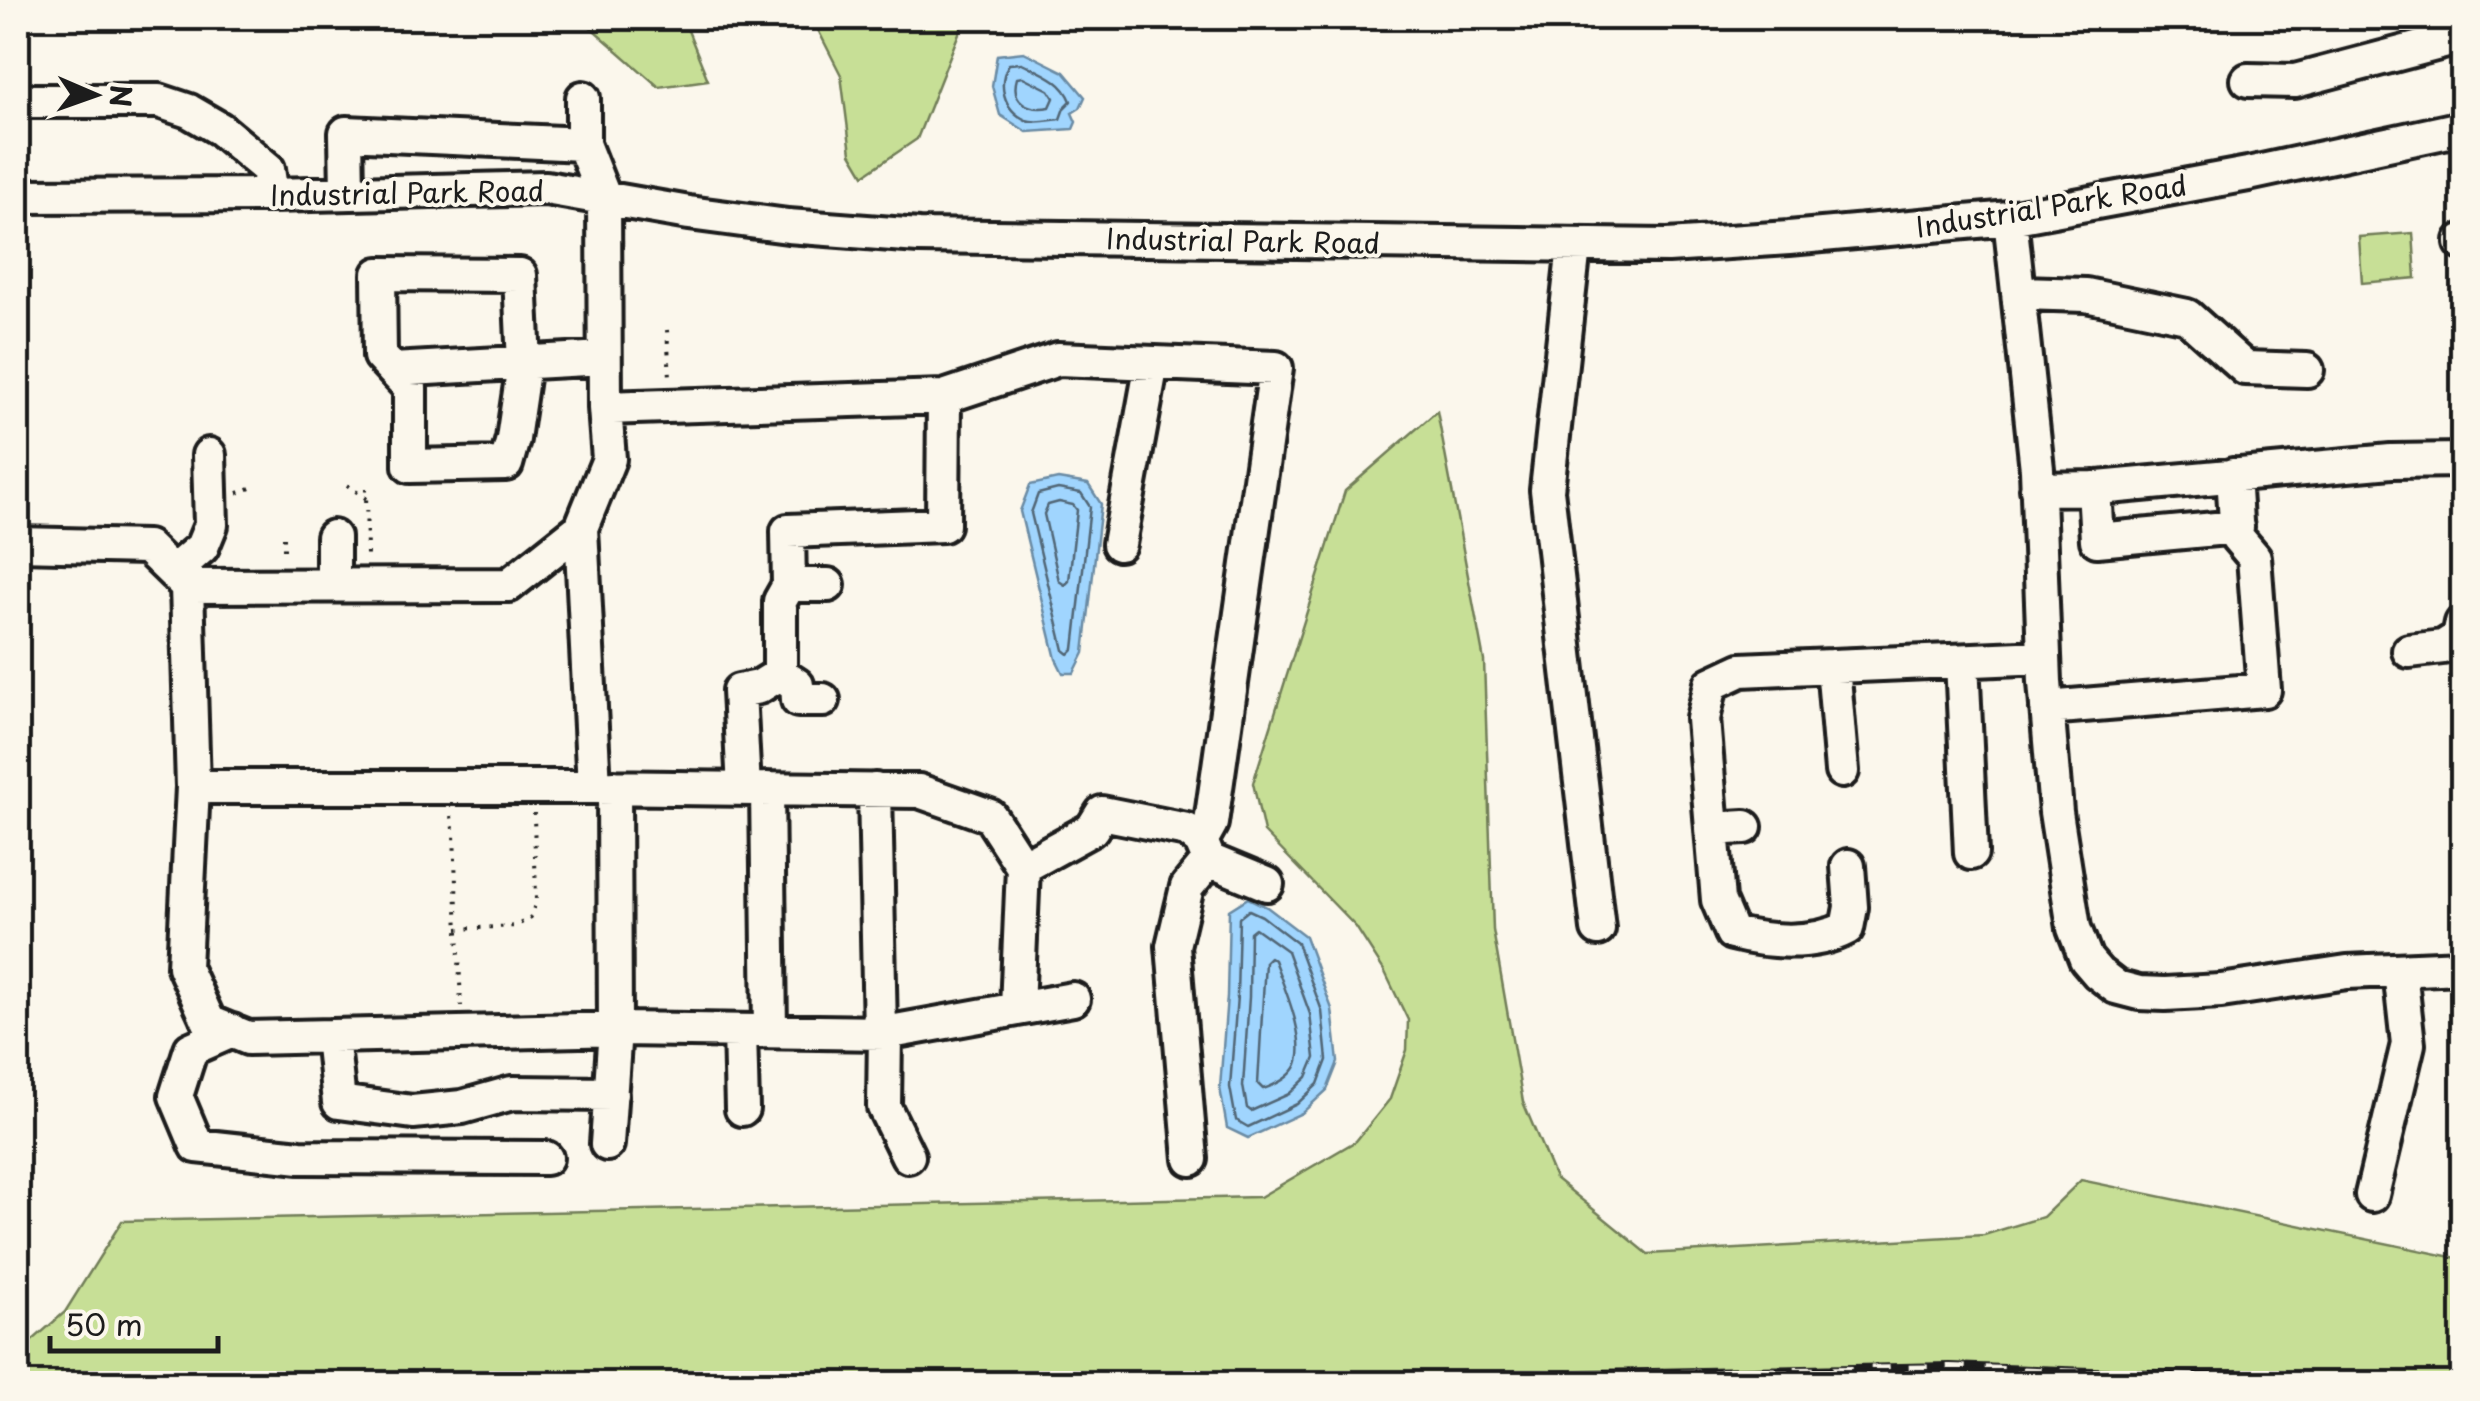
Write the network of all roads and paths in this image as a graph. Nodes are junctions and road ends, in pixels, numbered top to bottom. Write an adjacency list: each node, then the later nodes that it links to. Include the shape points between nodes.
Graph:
1 (2462, 37): 2 (street, via 2295,81)
2 (2248, 80)
3 (583, 98): 6 (street)
4 (18, 101): 8 (street, via 160,101 188,111 268,168)
5 (2462, 128): 11 (street, Industrial Park Road)
6 (583, 144): 7 (street, via 346,133); 10 (street)
7 (347, 193): 8 (street, Industrial Park Road); 10 (street, Industrial Park Road, via 546,188)
8 (272, 195): 9 (street, Industrial Park Road)
9 (18, 196)
10 (604, 197): 12 (street, Industrial Park Road, via 788,226 919,236); 15 (street)
11 (2010, 218): 12 (street, Industrial Park Road, via 1668,246); 13 (street)
12 (1574, 246): 64 (street, via 1547,490)
13 (2018, 293): 19 (street, via 2086,296 2187,316 2245,368); 29 (street)
14 (667, 330): 21 (path, via 671,384)
15 (604, 358): 17 (street); 22 (street)
16 (1152, 363): 20 (street, via 1058,359); 36 (street); 58 (street, via 1276,368)
17 (524, 364): 18 (street); 18 (street, via 506,464 410,466 410,388); 18 (street, via 520,275 379,274 380,356)
18 (393, 370)
19 (2307, 370)
20 (944, 397): 21 (street); 41 (street, via 944,525 788,530)
21 (648, 407): 22 (street)
22 (604, 408): 32 (street, via 609,459)
23 (209, 454): 39 (street, via 211,525)
24 (2462, 460): 25 (street)
25 (2233, 475): 27 (street); 31 (street)
26 (347, 485): 30 (path)
27 (2094, 488): 29 (street); 31 (street, via 2097,540)
28 (366, 489): 30 (path)
29 (2037, 489): 45 (street)
30 (367, 500): 37 (path)
31 (2237, 527): 50 (street, via 2254,557 2264,690)
32 (581, 528): 40 (street, via 509,585); 55 (street)
33 (284, 537): 38 (path)
34 (333, 537): 40 (street)
35 (18, 544): 39 (street, via 146,546)
36 (1119, 544)
37 (366, 572)
38 (284, 573)
39 (180, 579): 40 (street); 52 (street)
40 (333, 585)
41 (790, 585): 42 (street); 48 (street, via 780,601)
42 (828, 585)
43 (2462, 623): 44 (street, via 2459,637 2442,648)
44 (2409, 651)
45 (2044, 658): 46 (street); 50 (street)
46 (1962, 660): 47 (street); 59 (street)
47 (1833, 666): 51 (street); 60 (street, via 1741,670 1710,684 1703,719 1729,828 1718,900 1732,934 1763,941 1830,937 1846,928)
48 (780, 674): 49 (street, via 798,685 798,700); 56 (street, via 739,691)
49 (823, 700)
50 (2047, 708): 66 (street, via 2074,928 2086,959 2116,987 2165,994)
51 (1842, 771)
52 (193, 787): 53 (street); 70 (street, via 184,967 209,1022)
53 (445, 787): 54 (street); 63 (path)
54 (533, 787): 55 (street); 63 (path, via 536,901 530,918 516,926)
55 (604, 787): 56 (street); 69 (street)
56 (755, 789): 57 (street); 71 (street)
57 (874, 790): 61 (street, via 919,791 990,816); 73 (street)
58 (1205, 851): 61 (street, via 1187,830 1102,812 1092,829); 62 (street); 82 (street, via 1187,887 1174,946)
59 (1970, 853)
60 (1848, 866)
61 (1023, 867): 68 (street)
62 (1267, 884)
63 (458, 929): 72 (path)
64 (1598, 929)
65 (2462, 967): 66 (street)
66 (2400, 971): 83 (street, via 2408,1044)
67 (1072, 998): 68 (street)
68 (1017, 1008): 73 (street)
69 (615, 1029): 71 (street); 72 (street); 75 (street)
70 (232, 1031): 74 (street, via 248,1038); 80 (street, via 191,1049 176,1096 197,1146 300,1157)
71 (755, 1031): 73 (street); 76 (street)
72 (462, 1033): 74 (street)
73 (882, 1033): 79 (street, via 884,1108)
74 (332, 1036): 77 (street, via 340,1102)
75 (611, 1094): 77 (street, via 512,1093); 78 (street)
76 (742, 1108)
77 (418, 1112): 80 (street)
78 (607, 1144)
79 (908, 1156)
80 (418, 1158): 81 (street)
81 (546, 1158)
82 (1190, 1159)
83 (2372, 1196)

